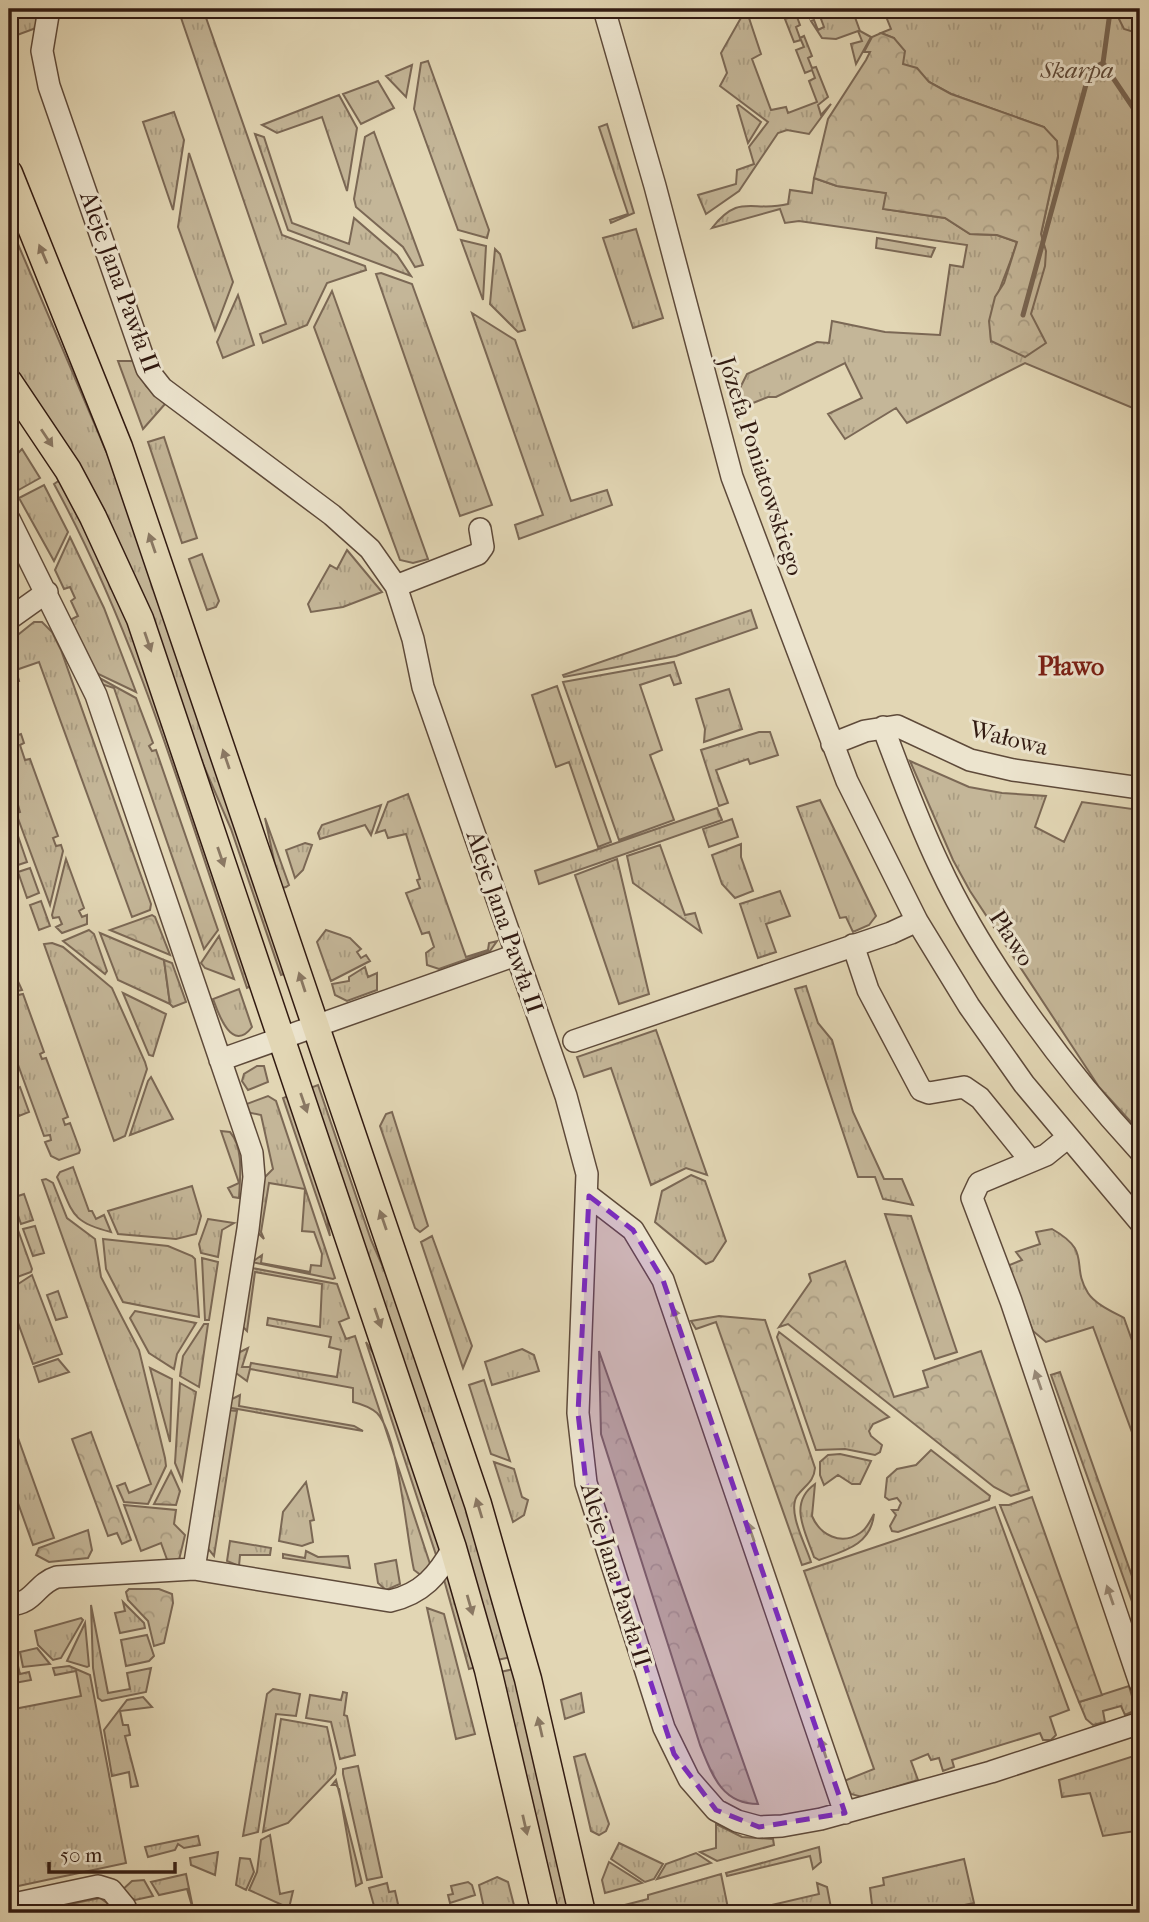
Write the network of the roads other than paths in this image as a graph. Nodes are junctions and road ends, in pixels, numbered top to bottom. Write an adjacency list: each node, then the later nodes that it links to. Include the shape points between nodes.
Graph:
1 (49, 9): 7 (street, Aleje Jana Pawła II, via 42,51 49,86 147,369 162,388 332,515 370,549)
2 (604, 9): 11 (street, Józefa Poniatowskiego, via 728,467)
3 (9, 173): 16 (main road, one-way to 3, via 102,400)
4 (9, 382): 17 (main road, one-way to 17, via 68,470 140,619)
5 (9, 520): 8 (street)
6 (480, 528): 7 (street, via 483,547 478,554)
7 (396, 586): 15 (street, Aleje Jana Pawła II, via 423,687)
8 (47, 592): 9 (street); 19 (street, via 96,695)
9 (9, 619)
10 (883, 727): 11 (street, Wałowa); 12 (street, Wałowa, via 909,729 970,760); 21 (street, Pławo, via 939,865 965,915 1093,1100)
11 (832, 744): 13 (street, Józefa Poniatowskiego)
12 (1140, 788)
13 (917, 921): 14 (street); 20 (street, Józefa Poniatowskiego, via 998,1049)
14 (853, 945): 18 (street); 22 (street, via 868,990 920,1090 929,1093 964,1087 980,1098)
15 (516, 955): 16 (street); 23 (street, Aleje Jana Pawła II, via 573,1120)
16 (317, 1026): 17 (street); 34 (main road, one-way to 16, via 528,1679 478,1504)
17 (283, 1038): 19 (street); 25 (main road, one-way to 25)
18 (575, 1041)
19 (220, 1060): 26 (street, via 249,1142 254,1178)
20 (1067, 1138): 22 (street, via 1046,1156); 24 (street, Józefa Poniatowskiego)
21 (1140, 1151)
22 (1031, 1161): 28 (street, one-way to 22, via 972,1198 979,1182)
23 (589, 1196): 30 (street, one-way to 23, via 663,1280 633,1230); 30 (street, Aleje Jana Pawła II, via 578,1413 586,1483 674,1754 702,1796 737,1821 759,1827 782,1826)
24 (1140, 1222)
25 (453, 1548): 26 (street, via 438,1574 414,1594 390,1601); 33 (main road, one-way to 33, via 488,1670)
26 (194, 1569): 27 (street, via 57,1577 44,1583 27,1602)
27 (9, 1605)
28 (1140, 1683)
29 (1140, 1723): 30 (street, Aleje Jana Pawła II)
30 (845, 1813)
31 (9, 1905): 32 (street, via 98,1886 111,1890)
32 (125, 1907)
33 (545, 1913)
34 (582, 1913)

